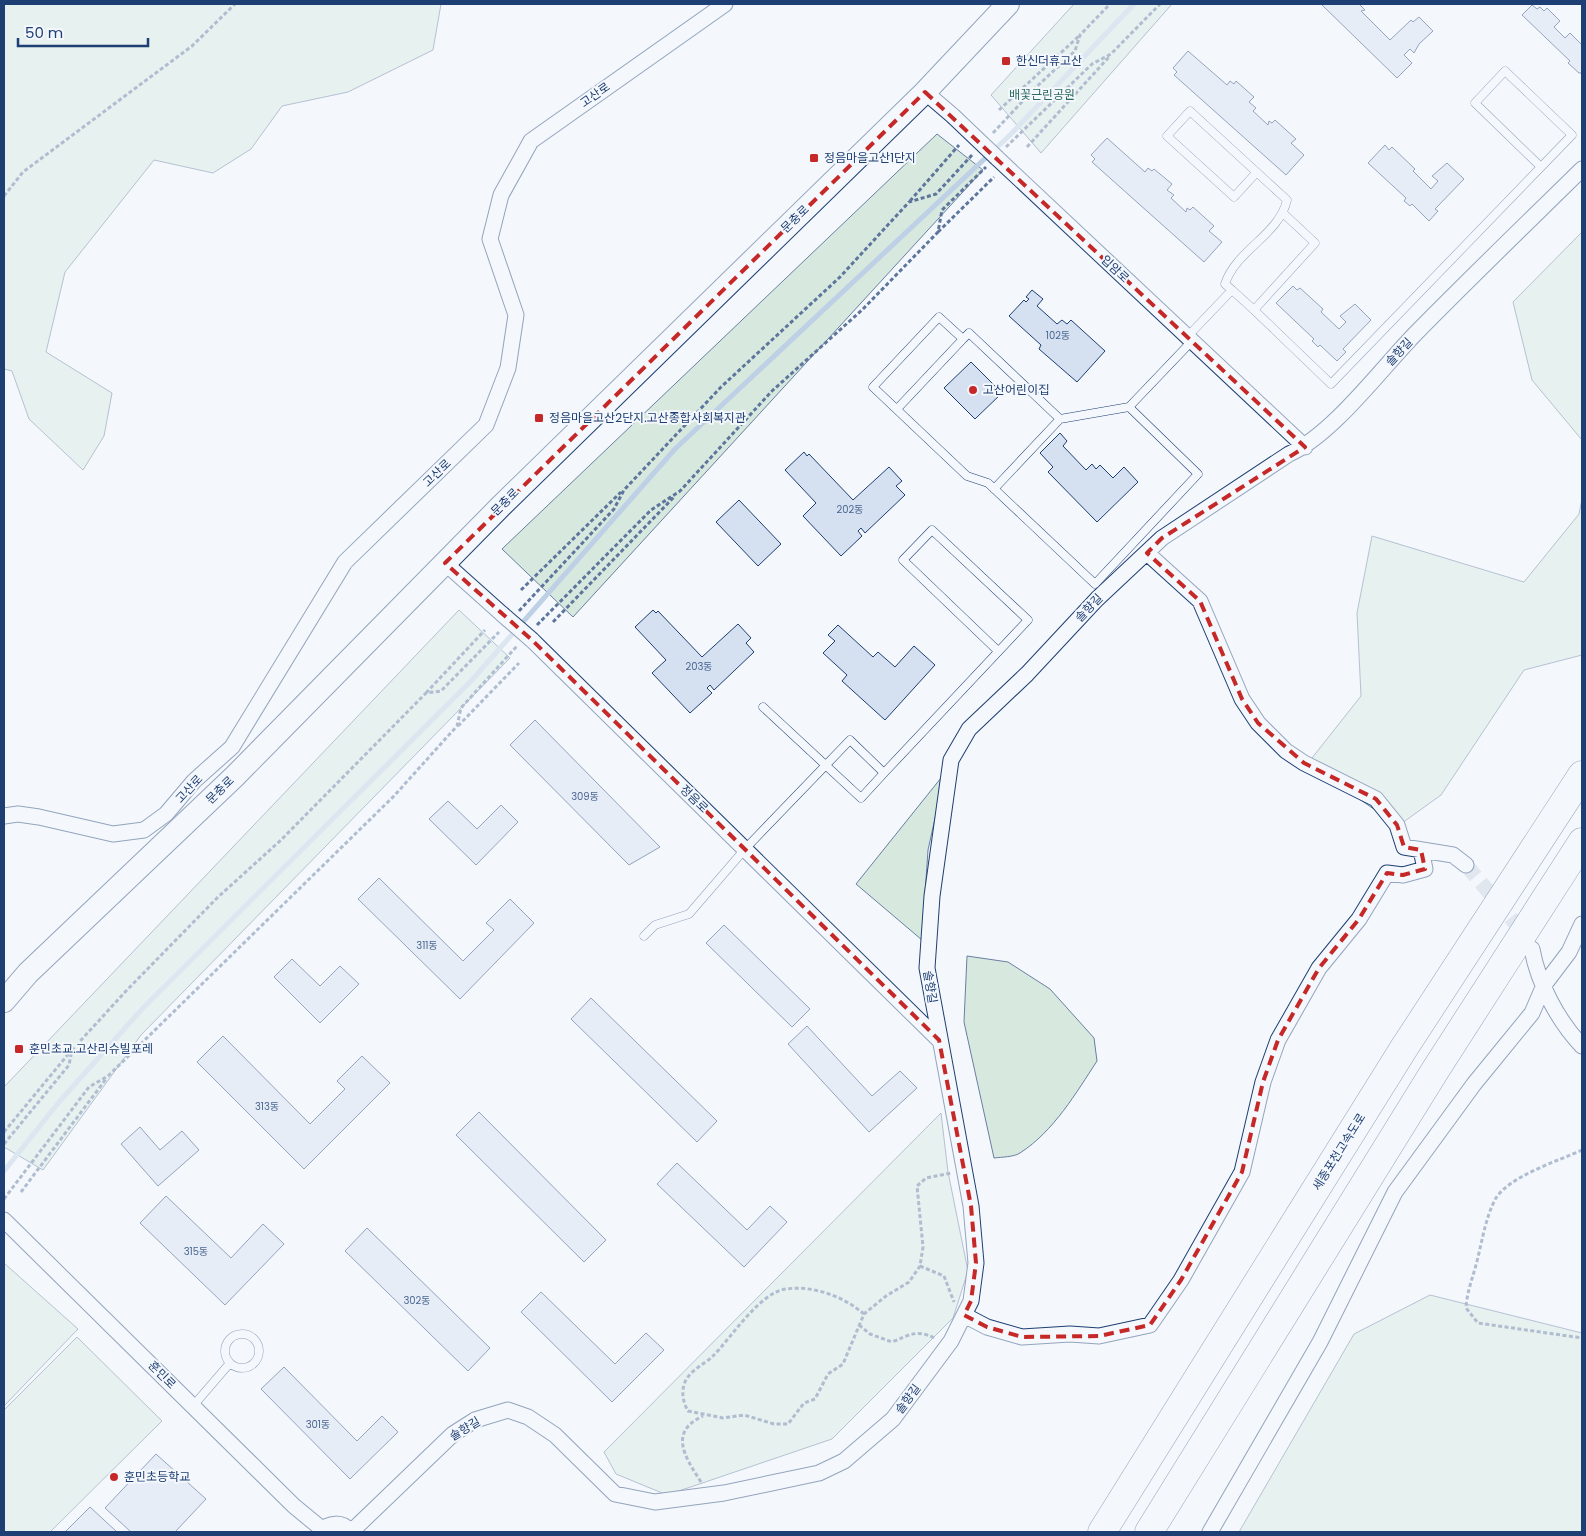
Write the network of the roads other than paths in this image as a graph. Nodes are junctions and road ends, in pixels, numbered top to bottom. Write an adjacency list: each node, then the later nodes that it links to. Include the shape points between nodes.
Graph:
1 (725, 4): 24 (street, 고산로, via 531,141 501,195 490,239 516,315 508,368 486,425 345,562 232,747 194,781 166,814 144,830 114,834 39,817)
2 (1008, 4): 3 (street, 문충로)
3 (925, 92): 10 (street, 입암로, bridge); 18 (street, 문충로)
4 (1541, 167): 4 (lane, via 1572,135 1505,71 1474,103); 9 (lane, via 1332,384)
5 (1582, 169): 15 (street, 솔향길, via 1414,335 1348,407)
6 (1256, 173): 6 (lane, via 1190,111 1167,136 1234,197); 7 (lane, via 1287,200)
7 (1284, 214): 8 (lane, via 1229,271 1226,284); 9 (lane, via 1315,243)
8 (1232, 290): 9 (lane); 10 (lane)
9 (1254, 310)
10 (1189, 339): 12 (lane); 15 (street, 입암로)
11 (963, 340): 13 (lane); 13 (lane, via 939,317 932,324 872,387); 14 (lane, via 969,333)
12 (1129, 407): 14 (lane); 16 (lane, via 1198,474 1095,584)
13 (897, 409): 16 (lane, via 967,476 988,483)
14 (1060, 419): 16 (lane)
15 (1304, 447): 17 (street, 솔향길, via 1162,538)
16 (994, 489)
17 (1147, 553): 27 (street, via 1200,601 1242,699 1258,724 1304,764 1376,799 1397,825 1404,847); 34 (street, 솔향길, via 969,729 951,760 932,896 927,968)
18 (444, 563): 26 (street, 정음로, bridge, via 504,620 529,637); 33 (street, 문충로, via 235,776 28,973)
19 (998, 651): 19 (lane, via 1028,620 932,530 903,560); 22 (lane)
20 (763, 707): 21 (lane)
21 (826, 765): 22 (lane, via 850,740); 22 (lane, via 861,798); 26 (lane)
22 (884, 773)
23 (1582, 775): 42 (highway, 세종포천고속도로, via 1404,1048)
24 (4, 816)
25 (1582, 842): 43 (highway, via 1431,1077)
26 (745, 849): 30 (lane, via 689,914 655,925); 34 (street, 정음로)
27 (1420, 850): 28 (street, via 1453,855); 37 (street, via 1425,869 1403,875 1387,873 1359,919 1319,968 1278,1040 1263,1082 1242,1172 1186,1271 1150,1326 1099,1336 1022,1337 988,1327)
28 (1466, 865)
29 (1582, 924): 32 (street, via 1569,952)
30 (644, 936)
31 (1532, 949): 32 (street)
32 (1544, 985): 35 (street); 44 (street, via 1532,1013 1474,1084 1395,1192 1320,1342)
33 (4, 1001)
34 (939, 1040): 37 (street, 솔향길, via 971,1206 976,1263 970,1301)
35 (1582, 1046)
36 (4, 1220): 39 (street, 훈민로)
37 (964, 1315): 41 (street, 솔향길, via 951,1341 893,1418 844,1461 819,1473 724,1493 655,1502 639,1499 615,1494 556,1435 528,1417 508,1410 475,1420 453,1434)
38 (230, 1363): 38 (lane, via 242,1369 257,1361 260,1350 252,1336 240,1334 230,1338 225,1349); 39 (lane)
39 (193, 1406): 40 (street, 훈민로)
40 (321, 1530): 41 (street, 솔향길, via 337,1524)
41 (351, 1532)
42 (1102, 1532)
43 (1149, 1532)
44 (1210, 1532)

